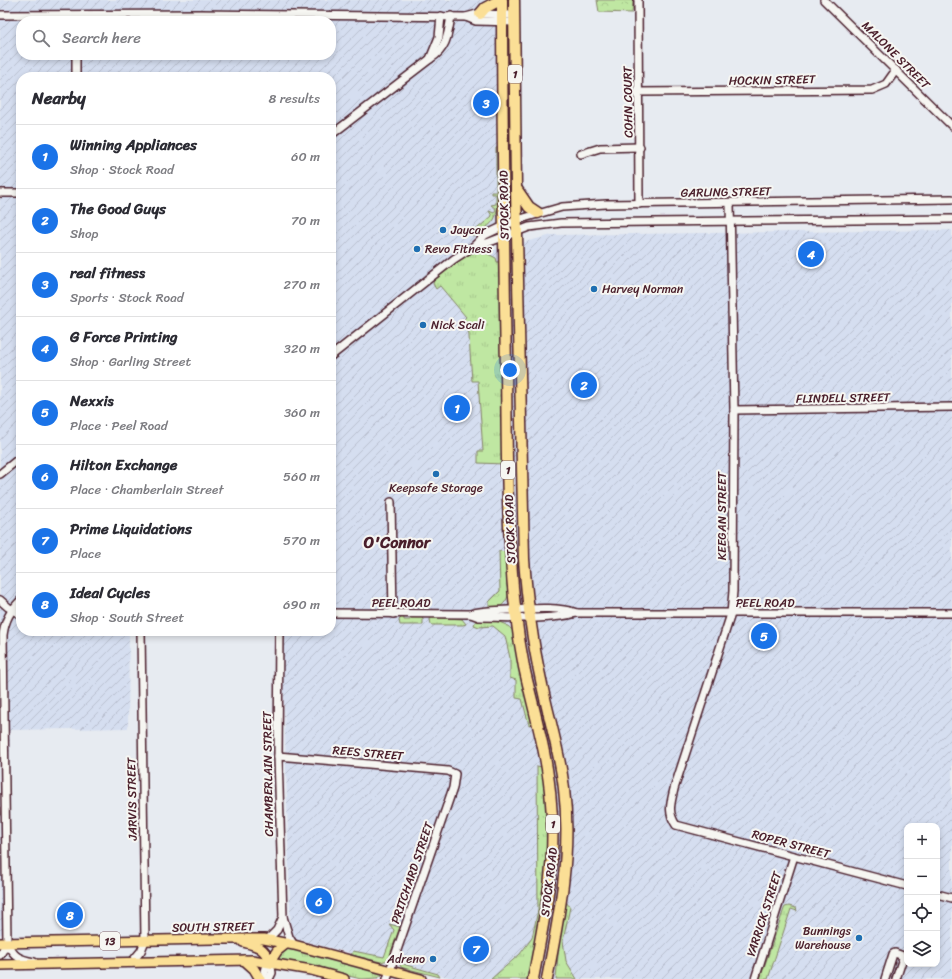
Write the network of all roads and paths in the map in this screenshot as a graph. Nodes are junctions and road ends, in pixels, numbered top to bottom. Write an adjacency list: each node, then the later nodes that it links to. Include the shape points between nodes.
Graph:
1 (501, 0): 5 (highway, via 485,8); 12 (highway, STOCK ROAD / 1)
2 (514, 0): 13 (highway, STOCK ROAD / 1)
3 (638, 0): 18 (street, COHN COURT)
4 (824, 0): 16 (street, MALONE STREET)
5 (480, 14): 11 (street); 12 (street)
6 (0, 15): 7 (street)
7 (25, 16)
8 (142, 16): 9 (street)
9 (441, 16): 10 (street); 14 (street, via 439,37)
10 (451, 16): 11 (street); 14 (street, via 448,36 438,55)
11 (466, 17): 12 (street, via 476,21)
12 (502, 18): 13 (street); 33 (highway, STOCK ROAD / 1)
13 (515, 18): 23 (highway, STOCK ROAD / 1)
14 (430, 59): 20 (street)
15 (76, 60): 17 (street)
16 (896, 70): 18 (street, HOCKIN STREET, via 886,84 872,90); 19 (street, MALONE STREET)
17 (76, 72)
18 (639, 92): 21 (street, COHN COURT)
19 (952, 126)
20 (336, 131)
21 (640, 147): 22 (street, via 600,148); 28 (street, COHN COURT)
22 (582, 154)
23 (516, 188): 29 (highway, via 529,207); 31 (highway, STOCK ROAD / 1)
24 (0, 193): 25 (street)
25 (16, 193)
26 (952, 199): 27 (street, GARLING STREET)
27 (730, 203): 28 (street, GARLING STREET); 32 (street, KEEGAN STREET)
28 (639, 204): 29 (street, GARLING STREET, via 583,205)
29 (538, 213): 31 (street, GARLING STREET)
30 (952, 219): 32 (street)
31 (517, 220): 33 (street, GARLING STREET); 34 (highway, STOCK ROAD / 1)
32 (730, 221): 34 (street, via 561,223); 39 (street, KEEGAN STREET)
33 (504, 225): 35 (highway, STOCK ROAD / 1); 36 (street, GARLING STREET, via 485,235)
34 (518, 231): 35 (street); 48 (highway, STOCK ROAD / 1, via 523,549)
35 (504, 236): 36 (street); 47 (highway, STOCK ROAD / 1, via 510,548)
36 (474, 246): 37 (street)
37 (336, 352)
38 (952, 407): 39 (street, FLINDELL STREET)
39 (734, 410): 51 (street, KEEGAN STREET)
40 (16, 461): 41 (street)
41 (0, 474)
42 (391, 502): 50 (street)
43 (0, 600): 45 (street)
44 (16, 606): 45 (street)
45 (12, 610): 46 (street); 66 (street, via 6,620 3,635)
46 (16, 612)
47 (515, 613): 48 (street, PEEL ROAD); 50 (street, PEEL ROAD, via 479,617 470,614); 81 (highway, STOCK ROAD / 1, via 523,663 547,769 553,827 549,888)
48 (529, 613): 51 (street, PEEL ROAD, via 566,616 578,613); 75 (highway, STOCK ROAD / 1, via 538,669 561,768 566,809 565,871)
49 (336, 614): 50 (street, PEEL ROAD)
50 (393, 614)
51 (731, 614): 52 (street, PEEL ROAD); 57 (street, KEEGAN STREET, via 674,789 670,812)
52 (952, 614)
53 (141, 636): 65 (street, JARVIS STREET)
54 (279, 636): 55 (street, CHAMBERLAIN STREET)
55 (278, 756): 56 (street, REES STREET, via 441,770); 62 (street, CHAMBERLAIN STREET)
56 (455, 774): 74 (street, PRITCHARD STREET, via 453,788)
57 (672, 819): 58 (street, ROPER STREET, via 676,825)
58 (794, 856): 59 (street, ROPER STREET); 82 (street, YARRICK STREET)
59 (904, 885)
60 (940, 895): 61 (street)
61 (952, 898)
62 (283, 917): 64 (street); 67 (street, CHAMBERLAIN STREET)
63 (232, 939): 64 (main road, SOUTH STREET / 13); 65 (main road, SOUTH STREET / 13); 70 (main road, via 263,949)
64 (268, 939): 67 (main road, SOUTH STREET / 13)
65 (145, 941): 66 (main road, SOUTH STREET / 13); 71 (street, JARVIS STREET, via 142,951)
66 (3, 943): 68 (street); 72 (street, via 18,958)
67 (290, 944): 70 (main road, via 277,951); 74 (main road, SOUTH STREET / 13)
68 (0, 955)
69 (244, 960): 70 (main road, 13); 71 (main road, 13); 76 (main road)
70 (270, 962): 77 (street); 78 (street, via 272,973); 79 (main road, 13)
71 (131, 963): 72 (main road, 13)
72 (43, 964): 73 (main road, 13)
73 (0, 965)
74 (388, 975): 80 (main road, SOUTH STREET / 13)
75 (547, 978)
76 (260, 979)
77 (264, 979)
78 (269, 979)
79 (344, 979)
80 (420, 979)
81 (533, 979)
82 (755, 979)
83 (885, 979): 84 (street, via 895,953 904,958)
84 (896, 979)

